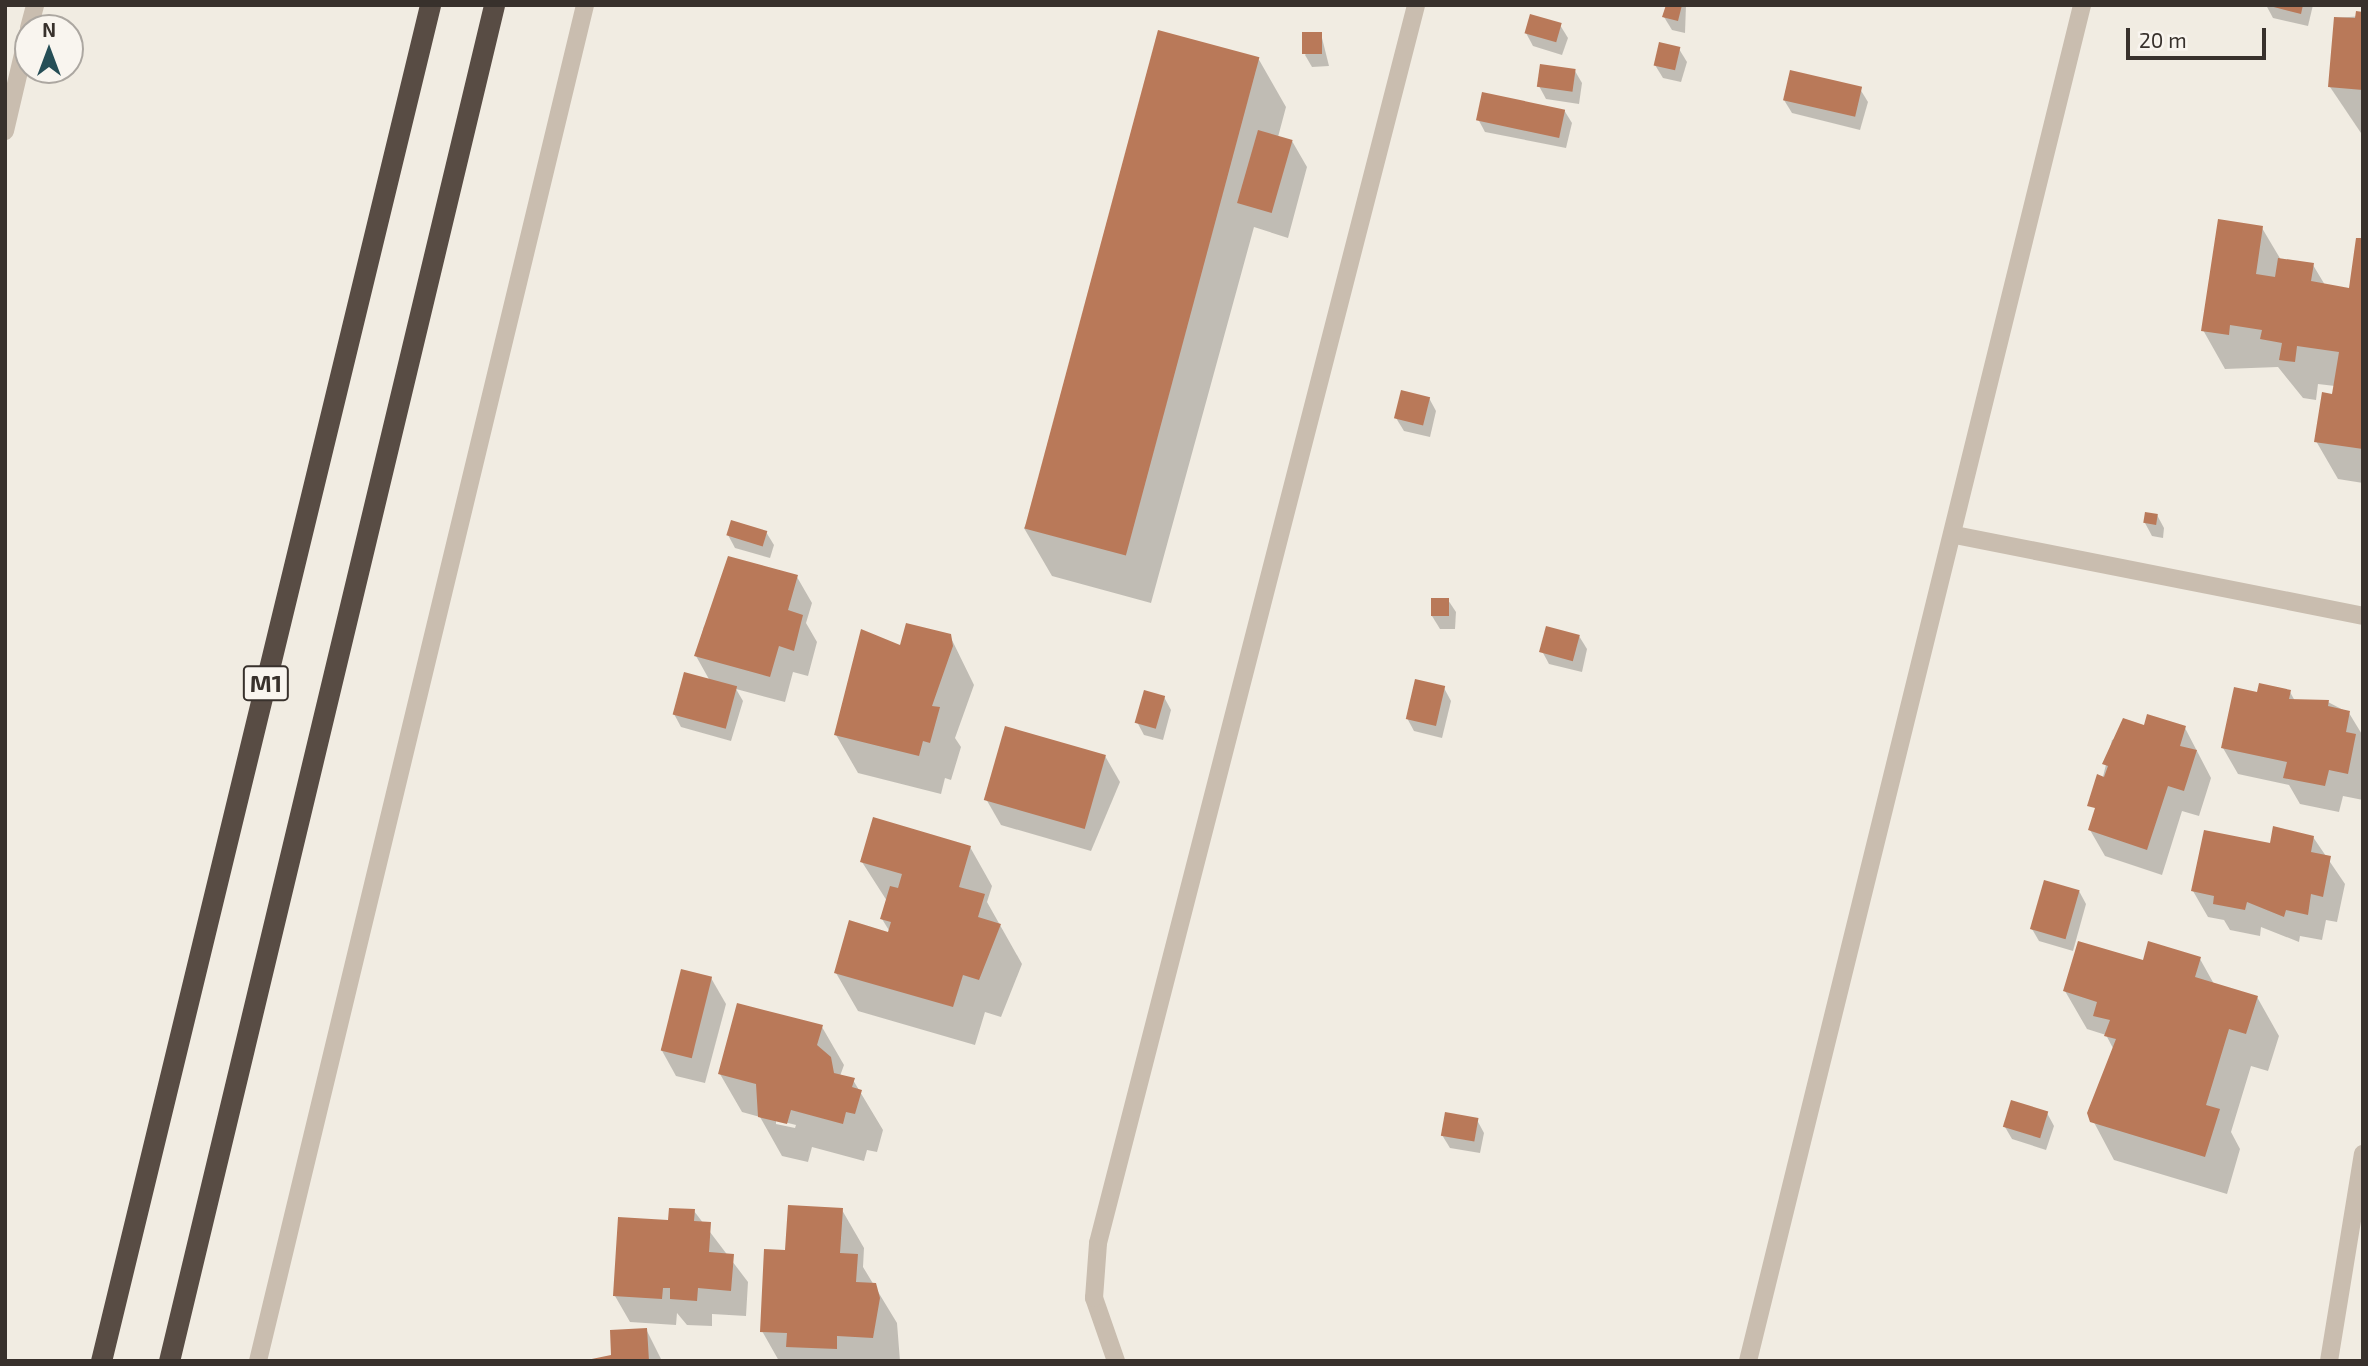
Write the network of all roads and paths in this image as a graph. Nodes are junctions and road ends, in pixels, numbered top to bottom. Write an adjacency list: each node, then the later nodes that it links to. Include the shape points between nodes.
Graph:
1 (430, 5): 11 (highway, M1)
2 (494, 5): 12 (highway, M1)
3 (585, 5): 13 (street)
4 (1416, 5): 14 (street, via 1097,1243 1094,1298)
5 (2082, 5): 8 (street)
6 (16, 84): 7 (street)
7 (5, 131)
8 (1955, 535): 9 (street); 15 (street)
9 (2363, 615)
10 (2363, 1154): 16 (street)
11 (101, 1361)
12 (169, 1361)
13 (258, 1361)
14 (1116, 1361)
15 (1748, 1361)
16 (2329, 1361)

